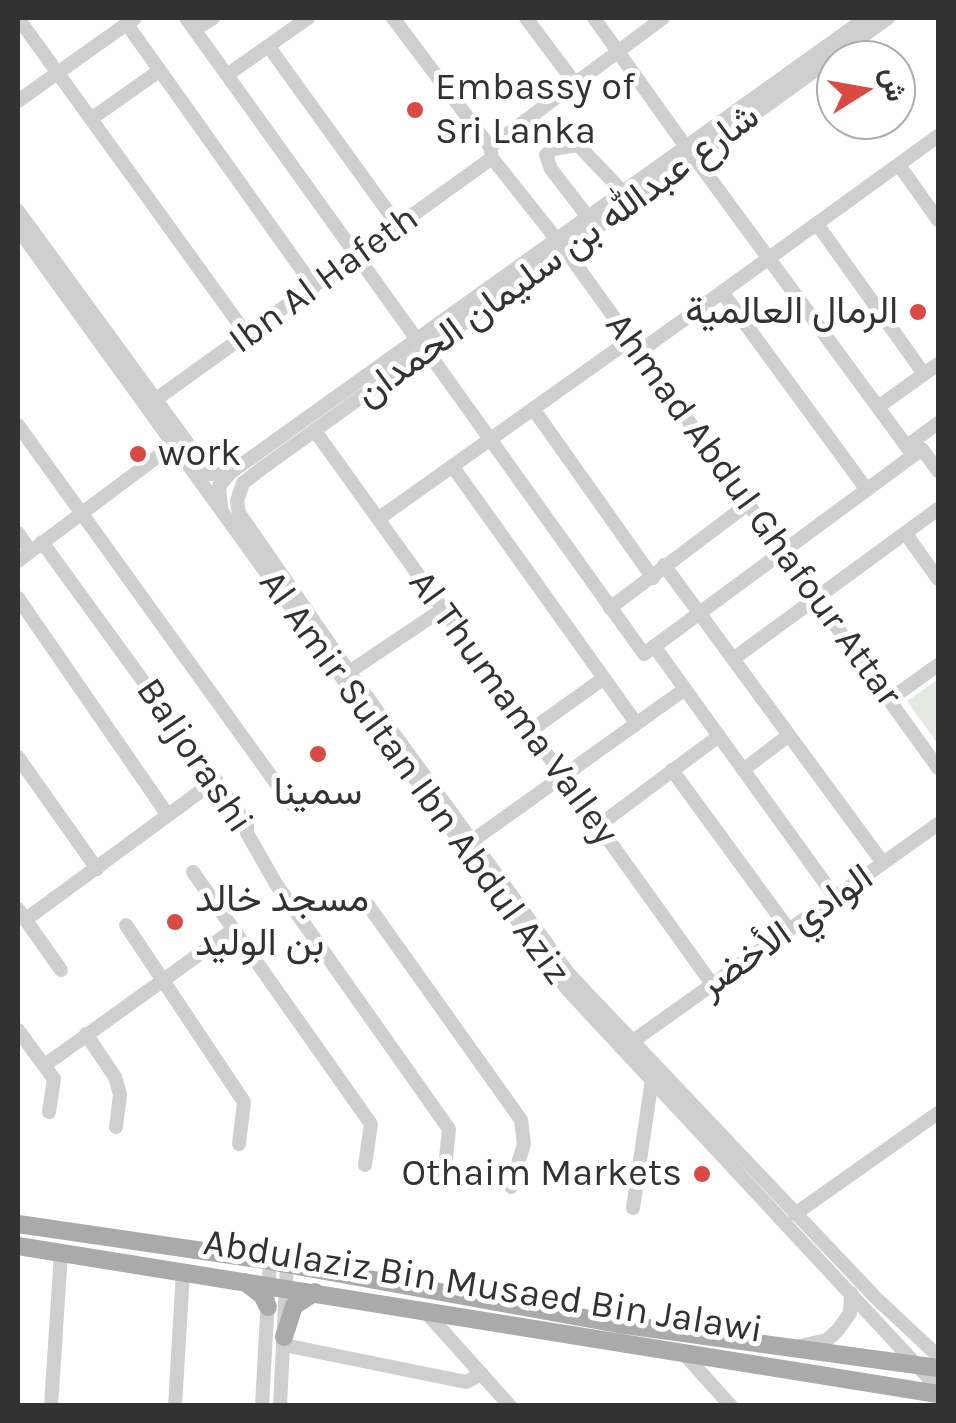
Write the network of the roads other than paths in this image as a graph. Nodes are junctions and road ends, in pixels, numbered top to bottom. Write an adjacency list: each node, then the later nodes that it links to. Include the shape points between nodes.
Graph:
1 (213, 18): 11 (street)
2 (308, 18): 12 (street)
3 (394, 18): 22 (street, Ahmad Abdul Ghafour Attar)
4 (526, 18): 17 (street)
5 (594, 18): 13 (street)
6 (663, 18): 13 (street, Ibn Al Hafeth)
7 (866, 18): 21 (street, شارع عبدالله بن سليمان الحمدان)
8 (888, 18): 21 (street, شارع عبدالله بن سليمان الحمدان)
9 (24, 20): 14 (street)
10 (130, 20): 14 (street); 15 (street)
11 (190, 24): 16 (street)
12 (269, 47): 16 (street); 29 (street)
13 (618, 52): 17 (street, Ibn Al Hafeth); 21 (street)
14 (57, 71): 18 (street); 19 (street)
15 (159, 71): 19 (street); 34 (street)
16 (227, 75): 32 (street)
17 (574, 82): 22 (street, Ibn Al Hafeth)
18 (18, 100)
19 (91, 119): 36 (street)
20 (938, 136): 23 (street)
21 (690, 152): 24 (street, شارع عبدالله بن سليمان الحمدان); 31 (street, شارع عبدالله بن سليمان الحمدان); 33 (street)
22 (491, 153): 29 (street, Ibn Al Hafeth); 31 (street, Ahmad Abdul Ghafour Attar)
23 (899, 165): 27 (street); 28 (street)
24 (624, 192): 26 (street, شارع عبدالله بن سليمان الحمدان); 26 (street, via 578,145 553,149 546,155 551,169)
25 (18, 211): 41 (street, Al Amir Sultan Ibn Abdul Aziz)
26 (588, 217): 31 (street, شارع عبدالله بن سليمان الحمدان)
27 (938, 220)
28 (817, 224): 33 (street); 40 (street)
29 (399, 226): 32 (street, Ibn Al Hafeth)
30 (18, 229): 48 (street, Al Amir Sultan Ibn Abdul Aziz)
31 (562, 246): 37 (street, شارع عبدالله بن سليمان الحمدان); 38 (street, Ahmad Abdul Ghafour Attar)
32 (357, 256): 34 (street, Ibn Al Hafeth); 37 (street)
33 (769, 257): 35 (street); 42 (street)
34 (314, 287): 36 (street, Ibn Al Hafeth)
35 (722, 292): 38 (street); 54 (street)
36 (246, 335): 41 (street, Ibn Al Hafeth)
37 (423, 346): 46 (street, شارع عبدالله بن سليمان الحمدان); 47 (street); 52 (street, شارع عبدالله بن سليمان الحمدان)
38 (634, 346): 43 (street); 56 (street, Ahmad Abdul Ghafour Attar)
39 (938, 364): 40 (street)
40 (924, 374): 42 (street)
41 (155, 400): 55 (street, Al Amir Sultan Ibn Abdul Aziz)
42 (878, 407): 49 (street)
43 (534, 410): 47 (street); 65 (street)
44 (938, 423): 49 (street)
45 (18, 425): 58 (street)
46 (315, 431): 53 (street, شارع عبدالله بن سليمان الحمدان); 59 (street, Al Thumama Valley)
47 (488, 441): 50 (street); 69 (street)
48 (173, 445): 55 (street, Al Amir Sultan Ibn Abdul Aziz); 58 (street)
49 (914, 450): 51 (street); 54 (street)
50 (454, 466): 59 (street); 76 (street)
51 (938, 471)
52 (230, 472): 53 (street, via 230,486); 55 (street)
53 (244, 483): 55 (street)
54 (867, 490): 63 (street)
55 (221, 492): 75 (street); 110 (street, Al Amir Sultan Ibn Abdul Aziz, via 233,530 566,988)
56 (748, 504): 63 (street, Ahmad Abdul Ghafour Attar); 64 (street)
57 (938, 509): 61 (street)
58 (80, 512): 62 (street); 89 (street)
59 (378, 519): 70 (street, Al Thumama Valley)
60 (18, 533): 62 (street, Baljorashi)
61 (906, 534): 66 (street); 68 (street)
62 (30, 551): 88 (street, Baljorashi)
63 (782, 552): 68 (street, Ahmad Abdul Ghafour Attar); 71 (street)
64 (664, 565): 65 (street); 71 (street)
65 (652, 578): 69 (street)
66 (938, 579)
67 (18, 598): 90 (street)
68 (816, 598): 73 (street); 78 (street, Ahmad Abdul Ghafour Attar)
69 (610, 608): 72 (street)
70 (442, 609): 75 (street); 80 (street, Al Thumama Valley)
71 (700, 613): 72 (street); 73 (street)
72 (649, 650): 77 (street)
73 (733, 658): 81 (street)
74 (938, 664): 78 (street)
75 (349, 672): 93 (street)
76 (604, 678): 79 (street); 80 (street)
77 (685, 688): 79 (street); 82 (street)
78 (889, 700): 84 (street, Ahmad Abdul Ghafour Attar)
79 (636, 724): 87 (street)
80 (530, 731): 87 (street, Al Thumama Valley)
81 (790, 735): 86 (street); 94 (street)
82 (718, 736): 85 (street); 86 (street)
83 (18, 757): 95 (street)
84 (938, 768)
85 (672, 770): 92 (street); 102 (street)
86 (743, 770): 97 (street)
87 (564, 778): 92 (street, Al Thumama Valley); 93 (street)
88 (216, 780): 90 (street); 116 (street, Baljorashi, via 276,884 449,1130)
89 (291, 804)
90 (167, 814): 95 (street)
91 (938, 824): 94 (street, الوادي الأخضر)
92 (598, 826): 105 (street, Al Thumama Valley)
93 (472, 841): 108 (street, via 568,974)
94 (883, 863): 97 (street, الوادي الأخضر)
95 (97, 869): 99 (street)
96 (193, 872): 101 (street)
97 (835, 897): 102 (street, الوادي الأخضر)
98 (368, 905): 117 (street, via 521,1120 524,1144)
99 (21, 914): 103 (street)
100 (126, 925): 104 (street)
101 (234, 930): 104 (street); 115 (street, via 372,1124)
102 (789, 930): 105 (street, الوادي الأخضر)
103 (61, 970)
104 (162, 980): 107 (street); 114 (street, via 244,1102)
105 (712, 984): 108 (street, الوادي الأخضر)
106 (18, 1030): 109 (street)
107 (86, 1034): 109 (street); 113 (street, via 118,1085)
108 (633, 1041): 119 (street)
109 (44, 1065): 111 (street, via 54,1079)
110 (652, 1080): 118 (street); 128 (street, Al Amir Sultan Ibn Abdul Aziz)
111 (50, 1112)
112 (938, 1113): 119 (street)
113 (116, 1127)
114 (239, 1144)
115 (365, 1166)
116 (444, 1178)
117 (511, 1187)
118 (633, 1208)
119 (795, 1214): 131 (street)
120 (18, 1224): 123 (main road, Abdulaziz Bin Musaed Bin Jalawi)
121 (18, 1246): 122 (main road, Abdulaziz Bin Musaed Bin Jalawi)
122 (61, 1253): 124 (main road, Abdulaziz Bin Musaed Bin Jalawi); 143 (street)
123 (278, 1263): 126 (street); 133 (main road, Abdulaziz Bin Musaed Bin Jalawi, via 618,1324)
124 (182, 1272): 125 (main road, Abdulaziz Bin Musaed Bin Jalawi); 144 (street)
125 (245, 1282): 126 (main road, Abdulaziz Bin Musaed Bin Jalawi); 129 (main road)
126 (277, 1286): 127 (main road, Abdulaziz Bin Musaed Bin Jalawi); 129 (street); 132 (street)
127 (316, 1292): 130 (main road, Abdulaziz Bin Musaed Bin Jalawi); 132 (main road, via 294,1306)
128 (851, 1293): 131 (street, Al Amir Sultan Ibn Abdul Aziz); 133 (street, via 850,1313 838,1330)
129 (268, 1308): 145 (street)
130 (425, 1310): 134 (main road, Abdulaziz Bin Musaed Bin Jalawi); 139 (street)
131 (905, 1339): 135 (street); 137 (street, Al Amir Sultan Ibn Abdul Aziz)
132 (284, 1341): 139 (street, via 466,1382); 146 (street)
133 (800, 1346): 136 (main road, Abdulaziz Bin Musaed Bin Jalawi)
134 (685, 1354): 140 (main road, Abdulaziz Bin Musaed Bin Jalawi); 148 (street)
135 (938, 1356)
136 (885, 1360): 137 (main road, Abdulaziz Bin Musaed Bin Jalawi); 140 (main road, via 903,1368 904,1379)
137 (918, 1365): 138 (main road, Abdulaziz Bin Musaed Bin Jalawi); 141 (street, Al Amir Sultan Ibn Abdul Aziz)
138 (938, 1368)
139 (482, 1374): 147 (street)
140 (889, 1386): 141 (main road, Abdulaziz Bin Musaed Bin Jalawi); 142 (street)
141 (938, 1391)
142 (938, 1402)
143 (50, 1406)
144 (175, 1406)
145 (262, 1406)
146 (280, 1406)
147 (510, 1406)
148 (731, 1406)

